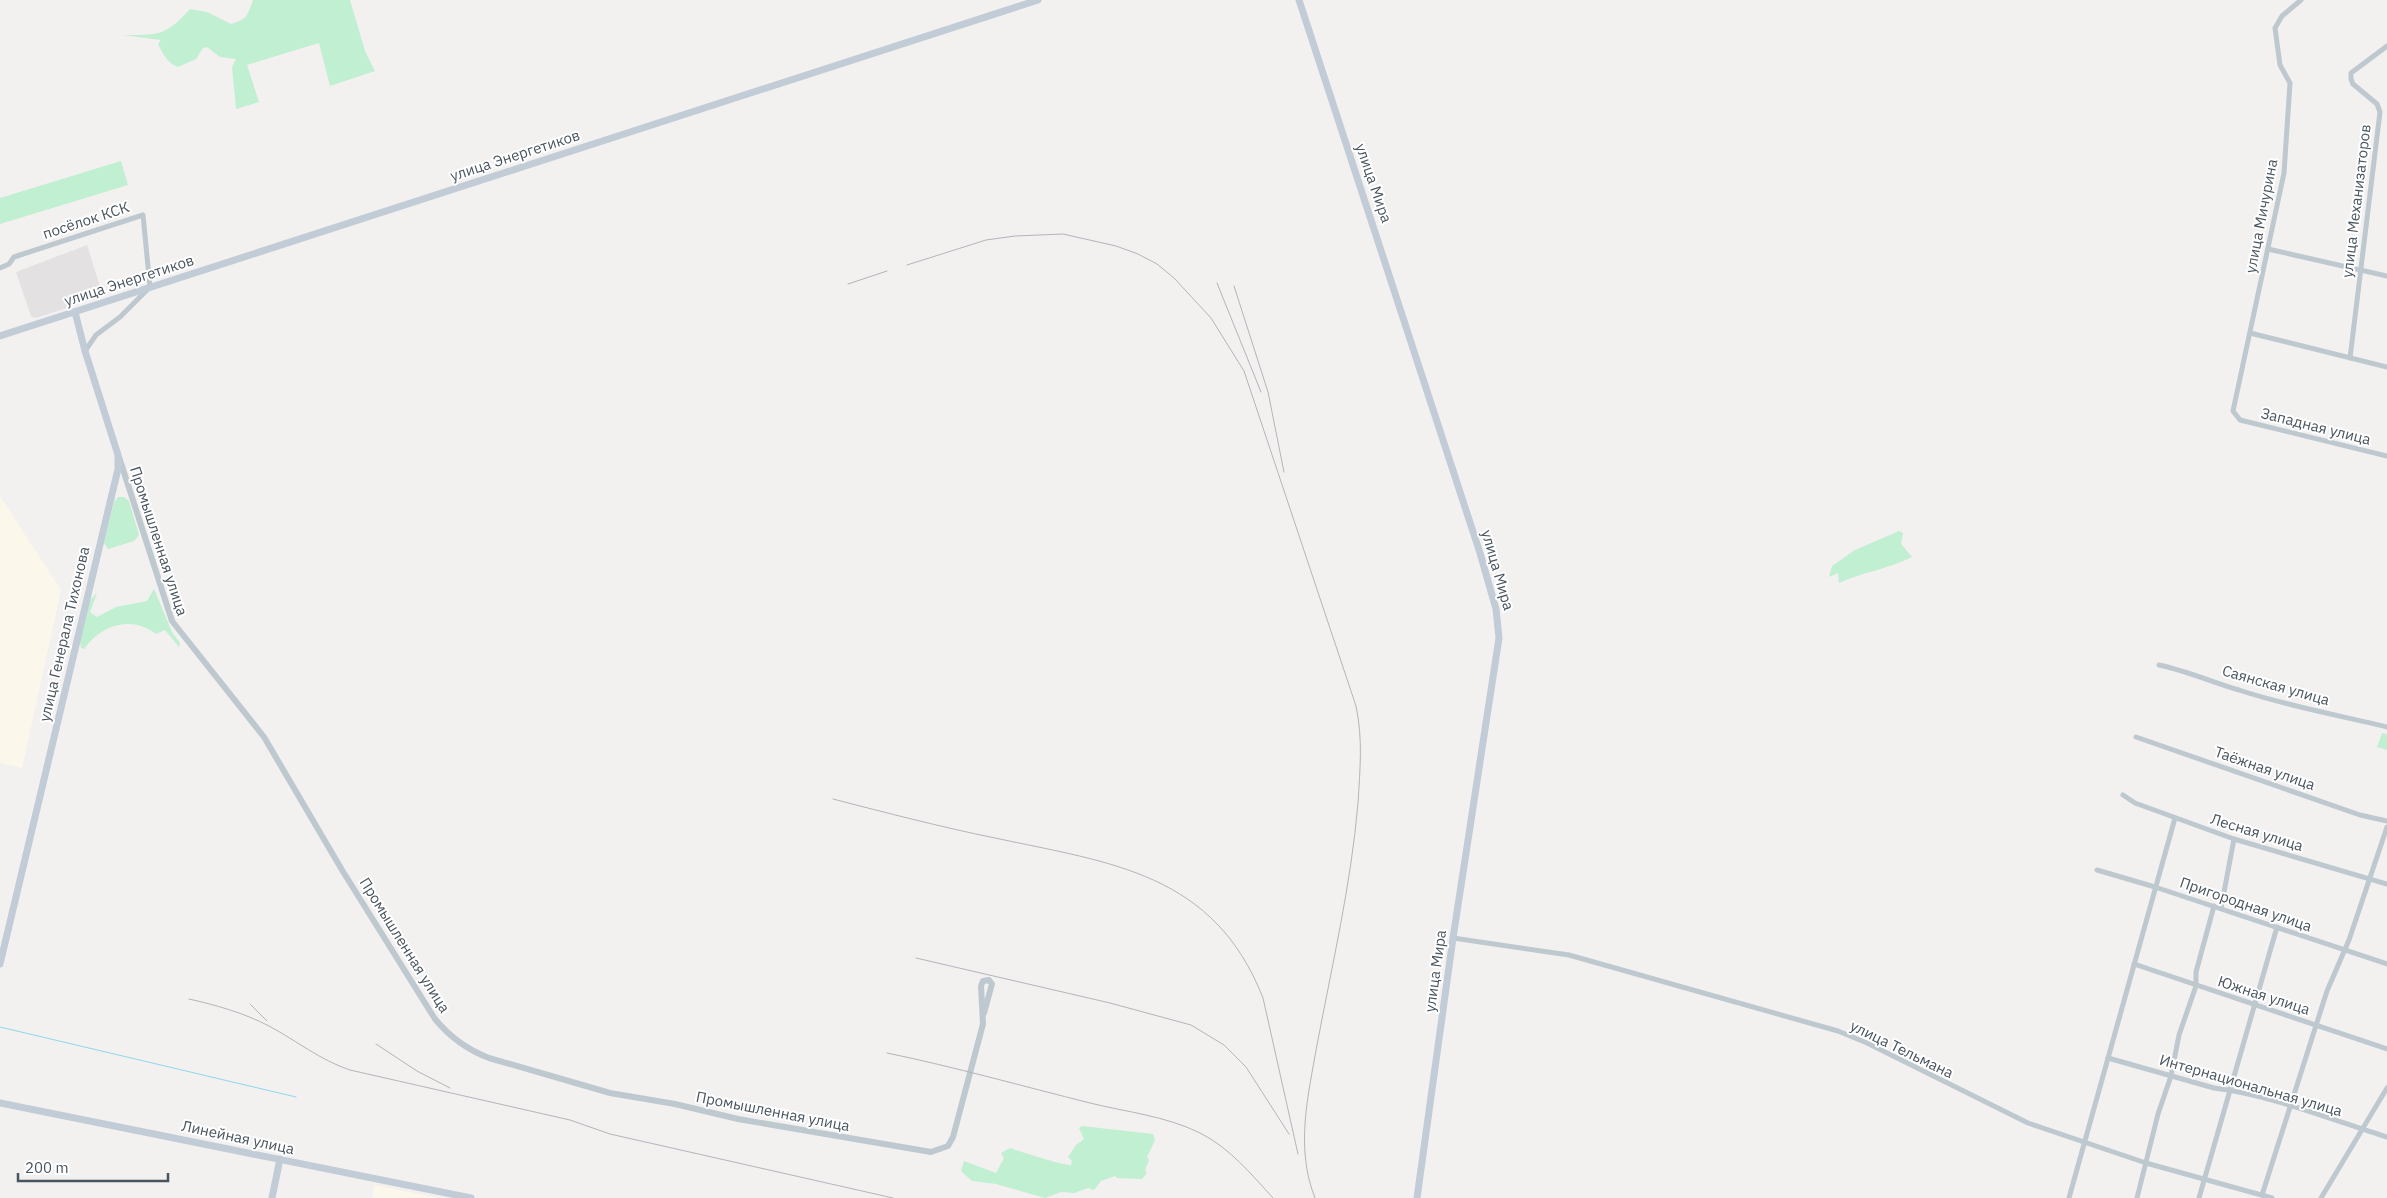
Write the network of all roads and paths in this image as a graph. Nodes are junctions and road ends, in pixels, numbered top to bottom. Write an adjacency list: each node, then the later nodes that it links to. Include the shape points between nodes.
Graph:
1 (1038, 0): 9 (main road, улица Энергетиков)
2 (1299, 0): 34 (main road, улица Мира, via 1480,553 1498,618 1498,638)
3 (2302, 0): 5 (street, улица Мичурина, via 2282,16 2275,28 2280,65 2290,83 2290,98 2284,173)
4 (2387, 46): 7 (street, улица Механизаторов, via 2351,73 2351,79 2377,104 2380,112)
5 (2268, 249): 7 (street); 11 (street, улица Мичурина)
6 (0, 268): 9 (street, посёлок КСК, via 14,257 143,215)
7 (2360, 270): 8 (street); 14 (street, улица Механизаторов)
8 (2387, 276)
9 (150, 287): 10 (main road, улица Энергетиков); 13 (street, via 96,335)
10 (75, 312): 12 (main road, улица Энергетиков); 13 (main road, улица Генерала Тихонова)
11 (2250, 333): 14 (street); 16 (street, улица Мичурина, via 2233,411)
12 (0, 336)
13 (85, 351): 17 (main road, улица Генерала Тихонова)
14 (2350, 358): 15 (street)
15 (2387, 366)
16 (2240, 420): 18 (street, Западная улица)
17 (118, 454): 36 (main road, улица Генерала Тихонова, via 118,469); 41 (street, Промышленная улица, via 172,622 264,737 435,1019 471,1050 610,1093 931,1152 948,1146 953,1137)
18 (2387, 456)
19 (2159, 665): 20 (street, Саянская улица, via 2184,670 2273,700)
20 (2387, 727)
21 (2136, 737): 24 (street, Таёжная улица, via 2360,815)
22 (2123, 795): 23 (street, Лесная улица)
23 (2175, 818): 26 (street, Лесная улица); 30 (street)
24 (2387, 821)
25 (2387, 827): 28 (street)
26 (2234, 839): 28 (street, Лесная улица); 32 (street)
27 (2097, 870): 30 (street, Пригородная улица)
28 (2369, 878): 29 (street, Лесная улица); 35 (street)
29 (2387, 884)
30 (2155, 887): 31 (street, Пригородная улица); 37 (street)
31 (2214, 906): 32 (street, Пригородная улица); 39 (street, via 2196,972)
32 (2221, 908): 33 (street, Пригородная улица)
33 (2277, 927): 35 (street, Пригородная улица); 40 (street)
34 (1453, 938): 52 (street, улица Тельмана, via 1569,955 1838,1032 1867,1043 2015,1118); 59 (main road, улица Мира)
35 (2344, 951): 38 (street, Пригородная улица); 42 (street, via 2327,990)
36 (0, 964)
37 (2134, 964): 39 (street, Южная улица); 44 (street)
38 (2387, 964)
39 (2196, 986): 40 (street, Южная улица); 45 (street, via 2179,1035)
40 (2254, 1006): 42 (street, Южная улица); 47 (street)
41 (984, 1013)
42 (2317, 1026): 43 (street, Южная улица); 49 (street)
43 (2387, 1049)
44 (2108, 1058): 45 (street, Интернациональная улица); 52 (street)
45 (2171, 1076): 47 (street, Интернациональная улица); 54 (street)
46 (2387, 1088): 50 (street)
47 (2230, 1090): 49 (street, Интернациональная улица); 55 (street)
48 (0, 1103): 53 (main road, Линейная улица)
49 (2290, 1107): 50 (street, Интернациональная улица); 56 (street)
50 (2361, 1129): 51 (street, Интернациональная улица); 64 (street)
51 (2387, 1137)
52 (2086, 1143): 54 (street, улица Тельмана); 60 (street)
53 (280, 1159): 57 (main road); 58 (main road, Линейная улица)
54 (2146, 1163): 55 (street, улица Тельмана); 61 (street)
55 (2204, 1179): 56 (street, улица Тельмана); 62 (street)
56 (2262, 1195): 63 (street, улица Тельмана)
57 (272, 1198)
58 (471, 1198)
59 (1417, 1198)
60 (2069, 1198)
61 (2137, 1198)
62 (2199, 1198)
63 (2272, 1198)
64 (2321, 1198)

